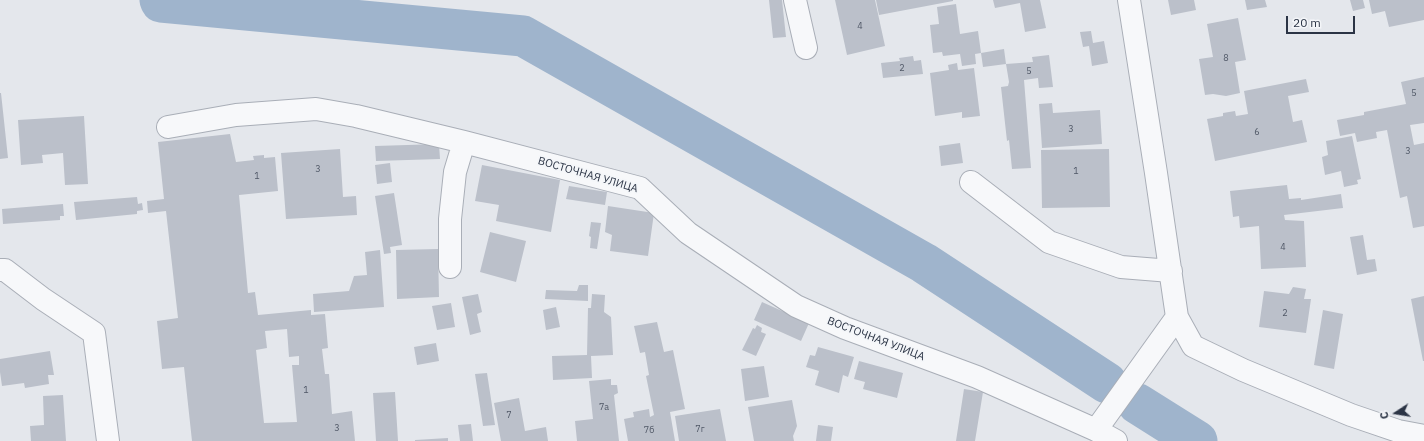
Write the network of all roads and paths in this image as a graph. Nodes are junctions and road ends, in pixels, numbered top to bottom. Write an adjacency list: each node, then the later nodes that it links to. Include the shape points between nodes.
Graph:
1 (795, 0): 3 (street)
2 (1129, 0): 9 (street)
3 (806, 48)
4 (168, 127): 5 (street, ВОСТОЧНАЯ УЛИЦА, via 236,115 316,109)
5 (464, 142): 7 (street, via 455,172 450,219); 11 (street, ВОСТОЧНАЯ УЛИЦА, via 640,188 688,234 796,306 845,328 977,377)
6 (971, 182): 9 (street, via 1049,242 1121,267)
7 (450, 268)
8 (0, 270): 13 (street, via 5,270 94,333)
9 (1171, 271): 10 (street)
10 (1177, 317): 11 (street); 12 (street, via 1192,346 1351,415 1398,431)
11 (1096, 430): 14 (street, ВОСТОЧНАЯ УЛИЦА)
12 (1424, 436)
13 (108, 441)
14 (1116, 441)

